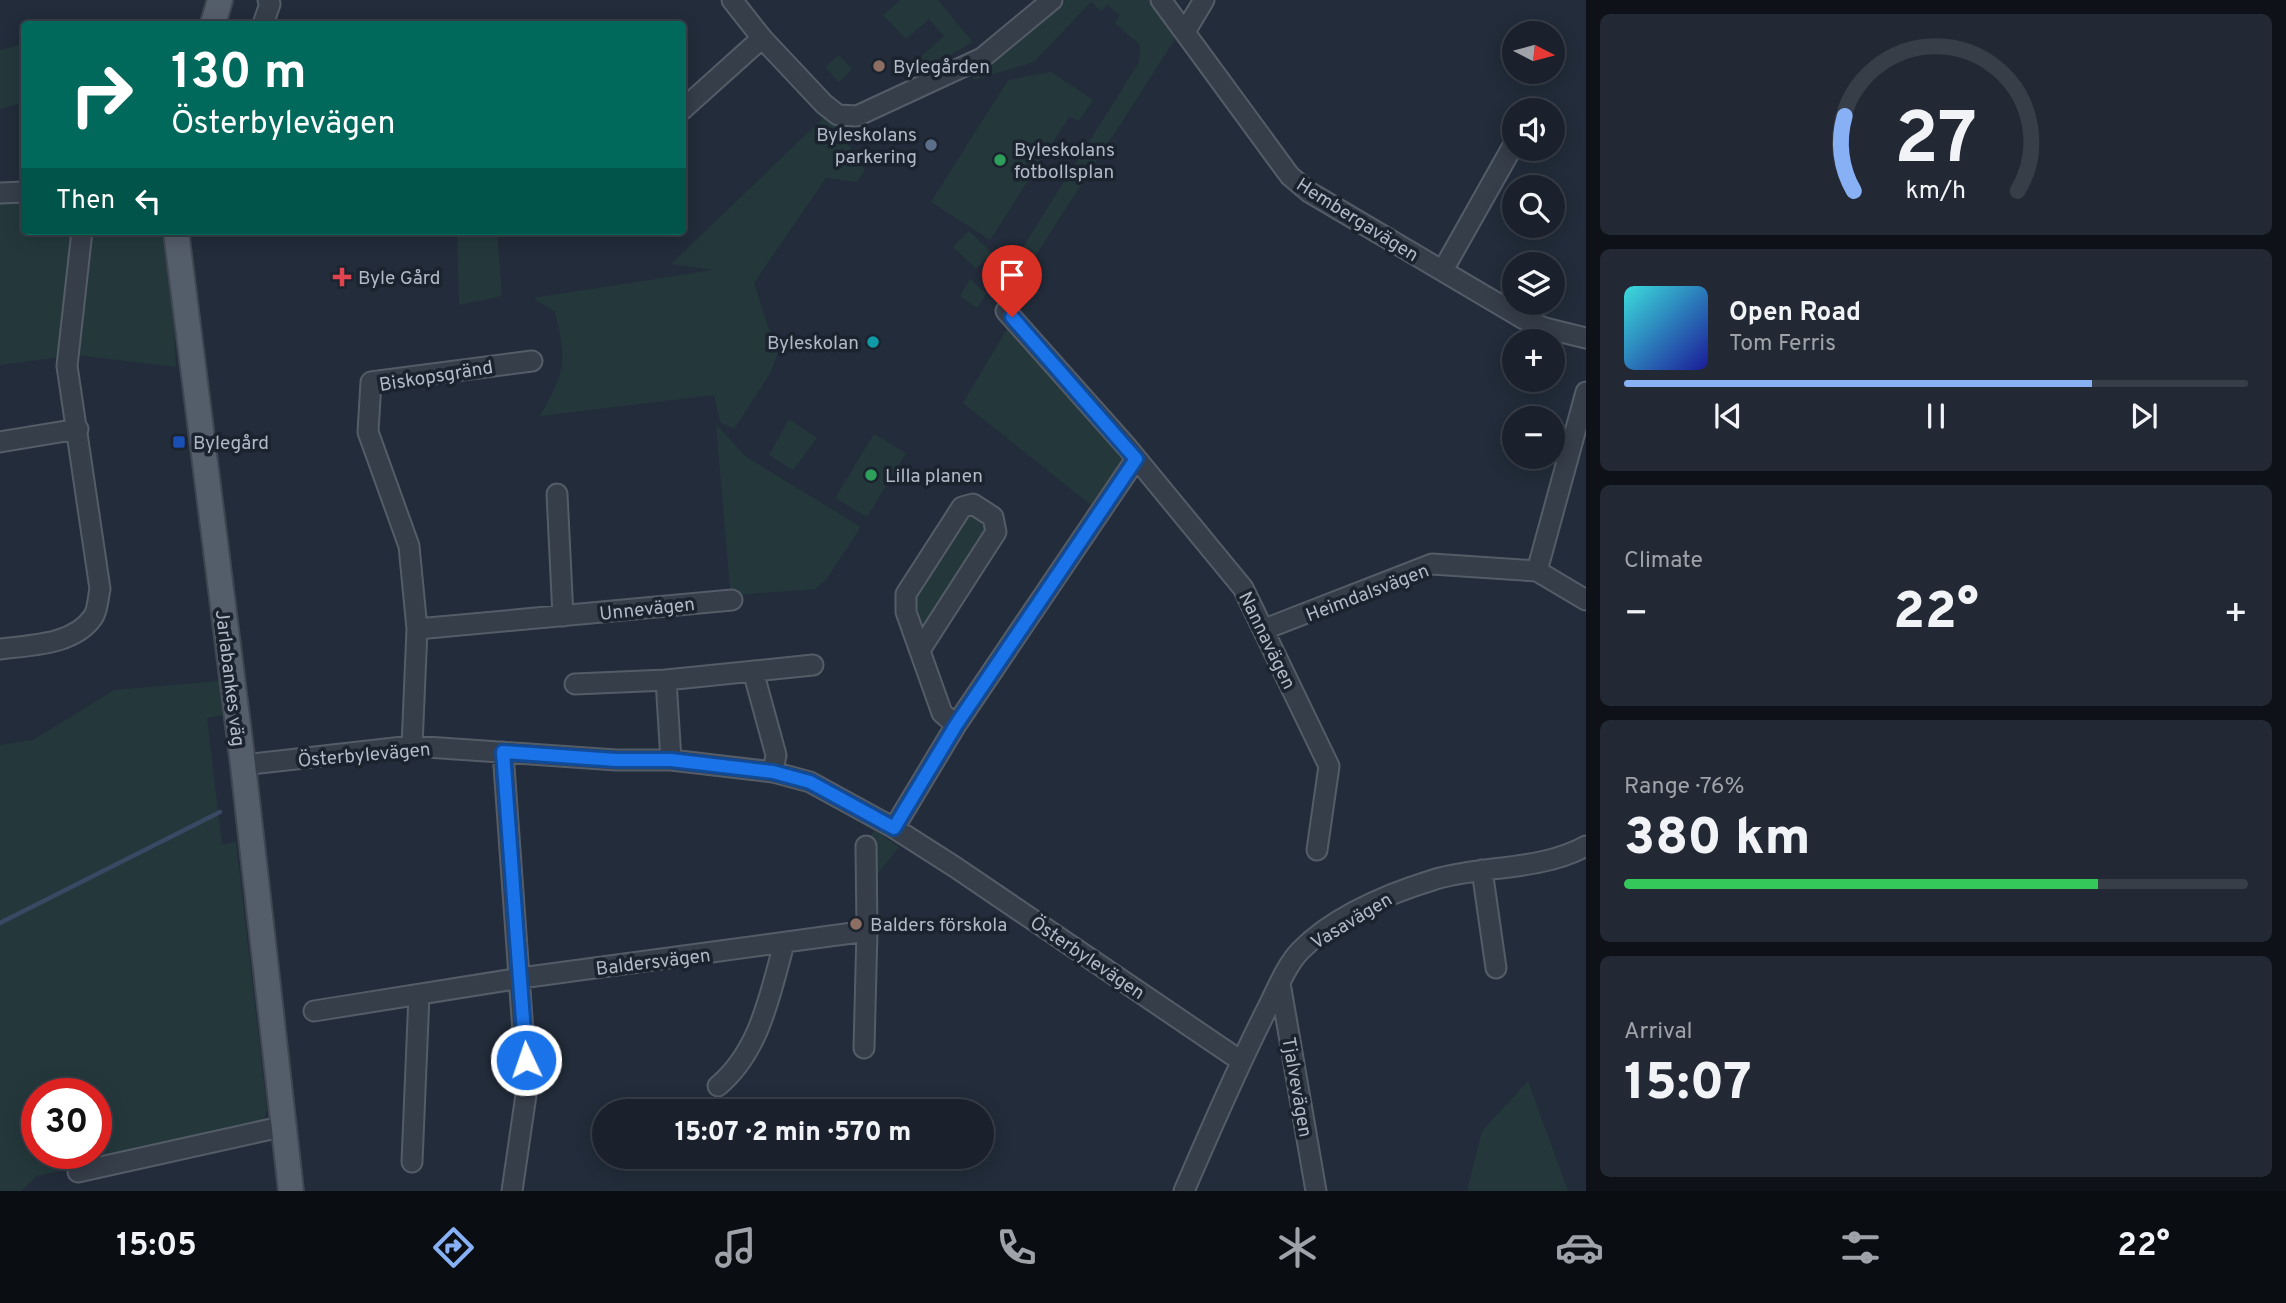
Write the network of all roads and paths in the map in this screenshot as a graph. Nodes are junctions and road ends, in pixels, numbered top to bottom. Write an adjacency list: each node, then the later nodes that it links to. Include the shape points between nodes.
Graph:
1 (220, 0): 7 (main road)
2 (268, 0): 8 (street)
3 (732, 0): 10 (street)
4 (1052, 0): 10 (street, via 982,58 857,116 838,115)
5 (1161, 0): 9 (street, Hembergavägen)
6 (1204, 0): 9 (street)
7 (214, 21)
8 (264, 21)
9 (1186, 30): 17 (street, Hembergavägen, via 1290,176 1309,192)
10 (762, 38): 11 (street)
11 (686, 106)
12 (1504, 161): 17 (street)
13 (21, 192): 14 (street)
14 (0, 193)
15 (82, 235): 22 (street, via 67,366)
16 (177, 235): 42 (main road, Jarlabankes väg)
17 (1443, 270): 19 (street, Hembergavägen, via 1524,319)
18 (1006, 311): 24 (street, Nannavägen)
19 (1586, 338)
20 (533, 360): 30 (street, Biskopsgränd, via 371,382 368,432 410,546)
21 (1586, 392): 26 (street)
22 (78, 429): 23 (street); 32 (street, via 100,589 95,615 79,631 58,641)
23 (0, 442)
24 (1136, 459): 31 (street, Nannavägen, via 1243,588); 38 (street)
25 (557, 494): 29 (street)
26 (1538, 571): 28 (street); 31 (street, Heimdalsvägen, via 1432,564)
27 (732, 600): 29 (street, Unnevägen)
28 (1586, 600)
29 (563, 616): 30 (street, Unnevägen)
30 (417, 629): 39 (street, Biskopsgränd)
31 (1265, 629): 47 (street, Nannavägen, via 1329,766)
32 (0, 649)
33 (920, 650): 33 (street, via 906,612 906,594 962,507 973,504 993,517 996,532); 38 (street, via 942,713)
34 (813, 665): 35 (street)
35 (753, 671): 36 (street); 43 (street, via 776,755)
36 (666, 680): 37 (street); 41 (street)
37 (575, 684)
38 (956, 725): 44 (street)
39 (412, 746): 40 (street, Österbylevägen); 42 (street, Österbylevägen)
40 (503, 752): 41 (street, Österbylevägen); 52 (street)
41 (671, 760): 43 (street, Österbylevägen)
42 (243, 765): 59 (main road, Jarlabankes väg)
43 (773, 772): 44 (street, Österbylevägen, via 810,782)
44 (894, 828): 57 (street, Österbylevägen)
45 (866, 846): 49 (street)
46 (1586, 846): 48 (street, Vasavägen, via 1567,856)
47 (1317, 850)
48 (1482, 870): 51 (street); 53 (street, Vasavägen, via 1409,887 1350,916 1298,953)
49 (867, 931): 50 (street, Baldersvägen); 56 (street)
50 (784, 944): 52 (street, Baldersvägen); 58 (street, via 761,1026 733,1074)
51 (1496, 968)
52 (521, 978): 54 (street, Baldersvägen); 63 (street, via 527,1088)
53 (1280, 983): 57 (street, Vasavägen); 65 (street, Tjalvevägen)
54 (419, 995): 55 (street, Baldersvägen); 60 (street)
55 (314, 1011)
56 (864, 1048)
57 (1241, 1061): 64 (street, Vasavägen)
58 (718, 1086)
59 (285, 1126): 61 (street); 62 (main road, Jarlabankes väg)
60 (412, 1162)
61 (78, 1172)
62 (291, 1191)
63 (512, 1191)
64 (1184, 1191)
65 (1316, 1191)

